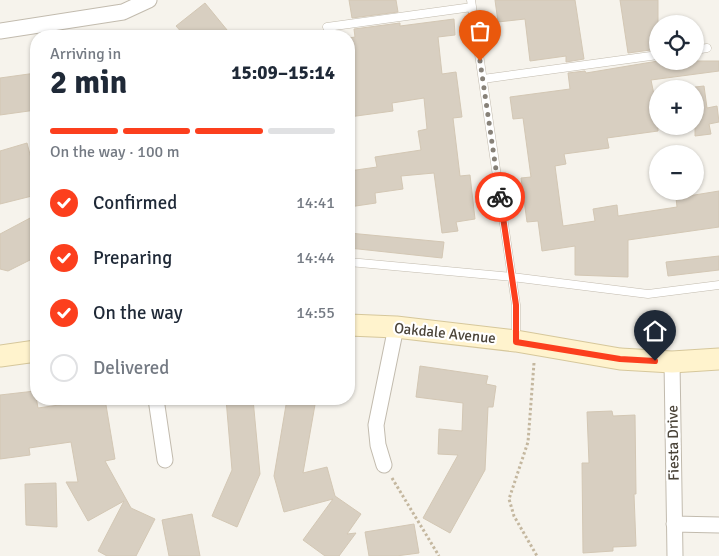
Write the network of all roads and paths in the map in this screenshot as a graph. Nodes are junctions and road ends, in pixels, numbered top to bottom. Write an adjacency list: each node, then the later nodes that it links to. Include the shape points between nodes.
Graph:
1 (149, 0): 4 (street, via 123,12)
2 (472, 4): 3 (lane); 8 (lane)
3 (327, 27)
4 (0, 31)
5 (704, 48): 6 (lane)
6 (707, 48)
7 (649, 56): 8 (lane)
8 (483, 79): 10 (lane)
9 (355, 263): 10 (lane)
10 (512, 277): 11 (lane, via 648,294); 14 (lane)
11 (719, 284)
12 (355, 326): 13 (street, Oakdale Avenue)
13 (396, 327): 14 (street, Oakdale Avenue); 21 (street, via 376,425)
14 (526, 343): 18 (street, Oakdale Avenue, via 620,359); 25 (path, via 528,442 509,499 514,516)
15 (30, 352): 16 (street)
16 (0, 356)
17 (719, 359): 18 (street, Oakdale Avenue)
18 (672, 362): 22 (street, Fiesta Drive)
19 (157, 405): 20 (street)
20 (164, 460)
21 (384, 465): 24 (path)
22 (674, 524): 23 (street); 26 (street, Fiesta Drive)
23 (719, 525)
24 (439, 556)
25 (537, 556)
26 (675, 556)

